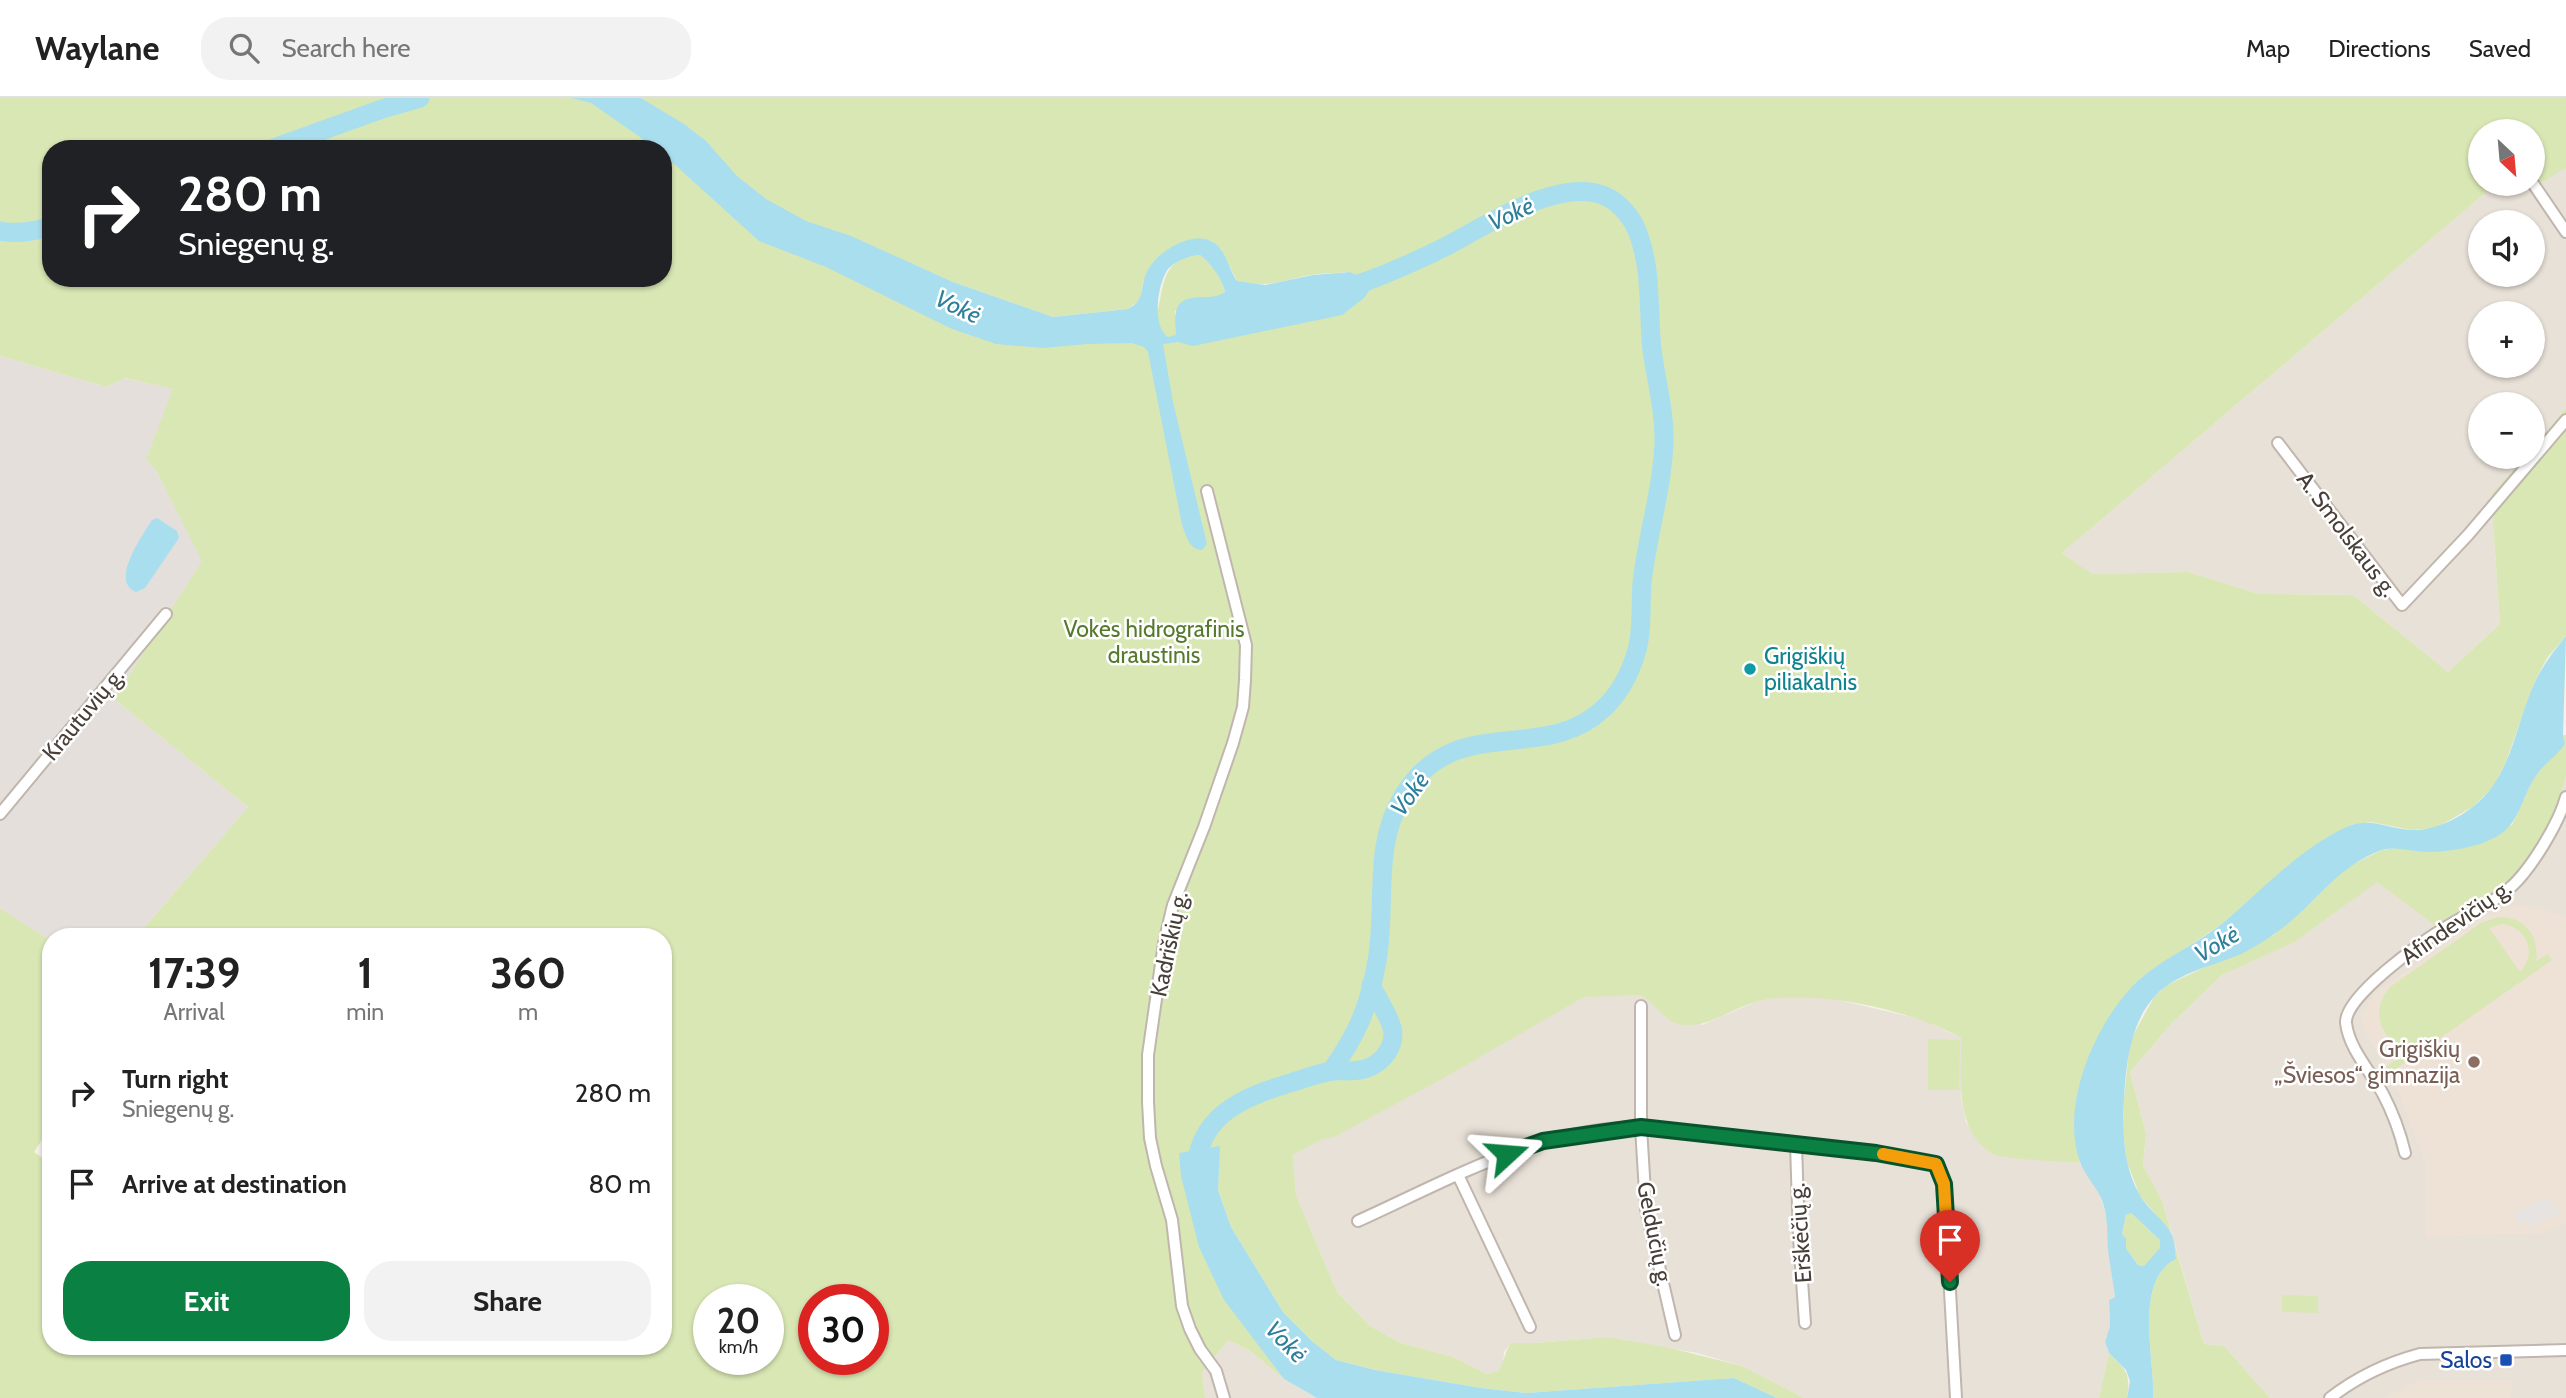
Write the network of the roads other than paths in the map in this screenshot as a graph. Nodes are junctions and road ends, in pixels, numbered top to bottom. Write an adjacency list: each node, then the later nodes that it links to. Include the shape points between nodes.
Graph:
1 (2542, 196): 2 (street)
2 (2566, 232)
3 (2566, 420): 4 (street, A. Smolskaus g., via 2402,605)
4 (2278, 443)
5 (1207, 491): 19 (street, Kadriškių g., via 1245,645 1243,707 1173,905 1149,1055 1148,1102 1150,1138 1172,1220 1182,1306 1200,1349 1216,1371)
6 (166, 614): 8 (street, Krautuvių g.)
7 (2566, 797): 12 (street, Afindevičių g., via 2556,824 2512,886 2441,930 2382,975 2349,1011 2347,1027 2354,1046 2400,1128)
8 (0, 814)
9 (1642, 1006): 10 (street, Geldučių g.)
10 (1641, 1127): 11 (street); 13 (street, via 1543,1141); 17 (street, Geldučių g., via 1646,1209)
11 (1796, 1144): 15 (street, Erškėčių g.); 20 (street, via 1936,1164 1944,1184)
12 (2405, 1153)
13 (1458, 1175): 14 (street); 16 (street)
14 (1358, 1221)
15 (1805, 1323)
16 (1530, 1327)
17 (1675, 1335)
18 (2566, 1350): 21 (street, via 2420,1354 2360,1377)
19 (1224, 1398)
20 (1956, 1398)
21 (2330, 1398)

